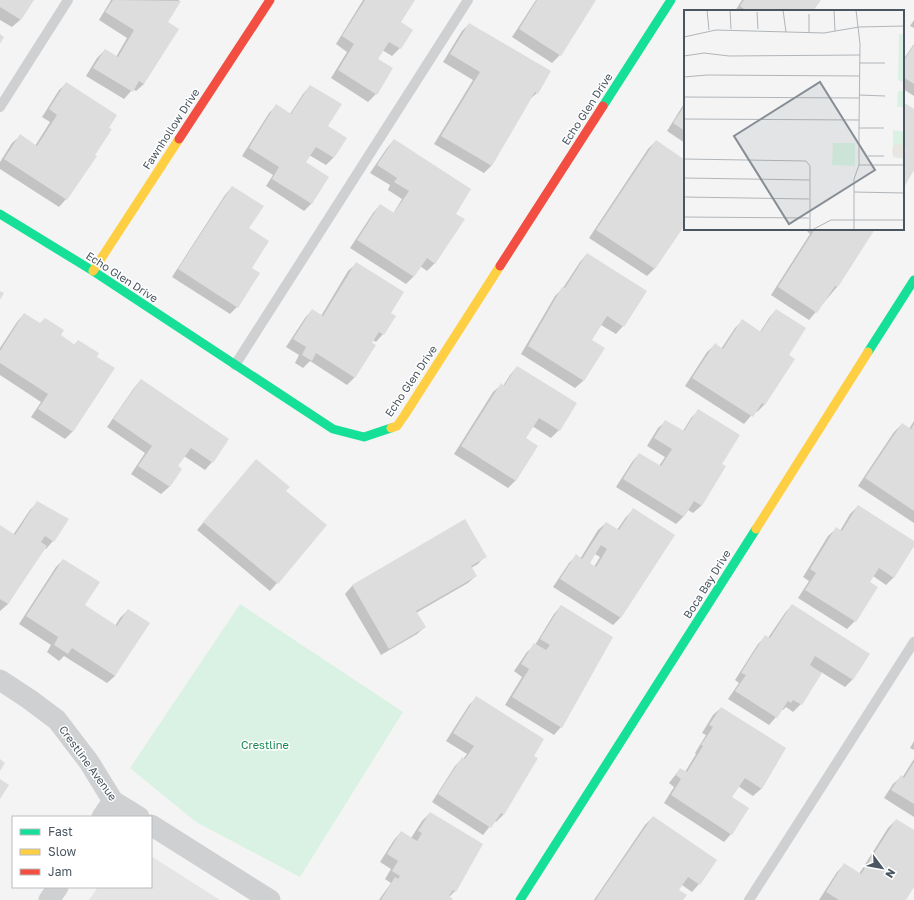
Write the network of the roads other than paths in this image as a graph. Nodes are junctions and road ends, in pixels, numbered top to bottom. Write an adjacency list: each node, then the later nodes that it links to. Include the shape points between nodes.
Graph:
1 (68, 0): 5 (lane)
2 (270, 0): 7 (street, Fawnhollow Drive)
3 (468, 0): 9 (lane)
4 (671, 0): 9 (street, Echo Glen Drive, via 396,426 364,437 333,429)
5 (0, 107)
6 (0, 214): 7 (street, Echo Glen Drive)
7 (92, 271): 9 (street, Echo Glen Drive)
8 (914, 280): 18 (street, Boca Bay Drive)
9 (235, 364)
10 (914, 642): 19 (lane)
11 (0, 680): 12 (street, Crestline Avenue, via 57,720 89,762)
12 (107, 809): 13 (street, Crestline Avenue)
13 (135, 816)
14 (152, 826): 17 (street)
15 (57, 888): 16 (street)
16 (49, 900)
17 (270, 900)
18 (520, 900)
19 (749, 900)

